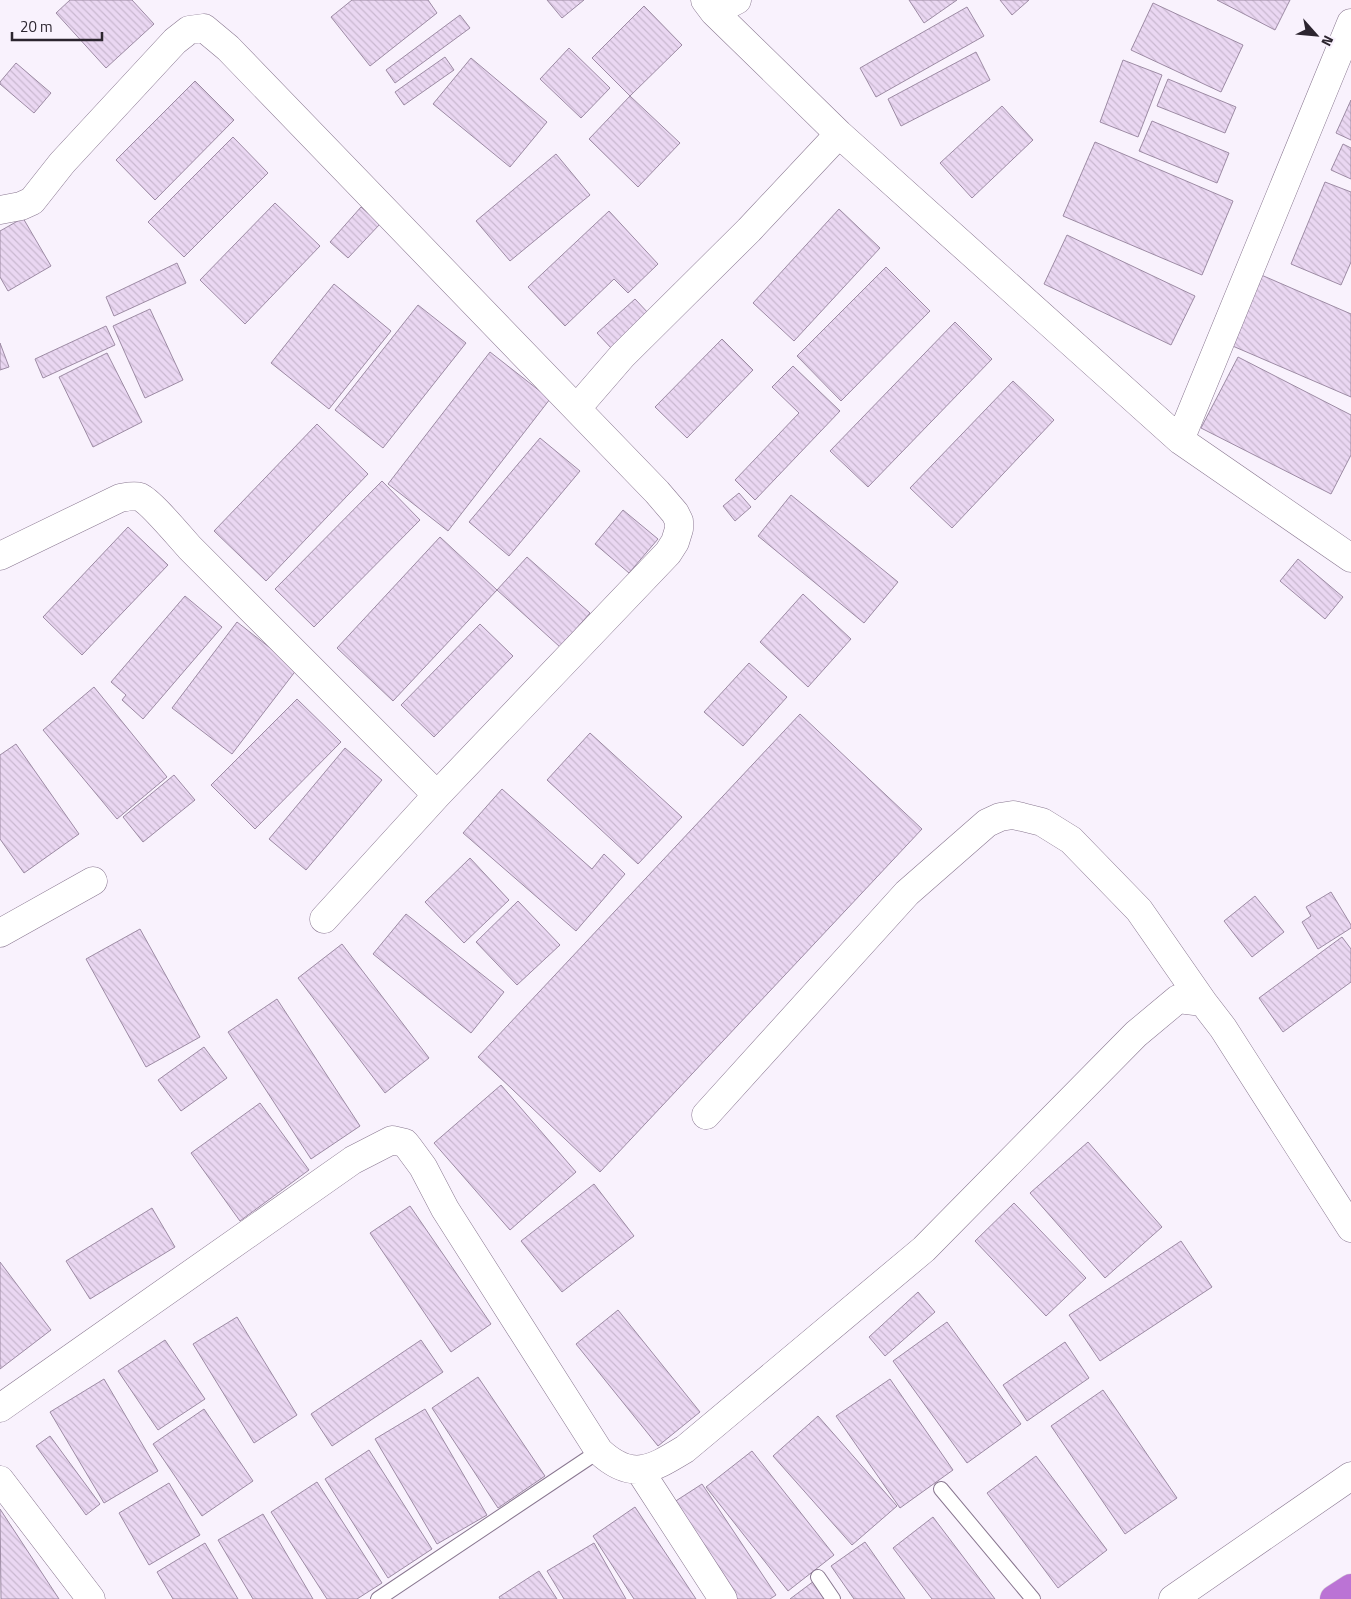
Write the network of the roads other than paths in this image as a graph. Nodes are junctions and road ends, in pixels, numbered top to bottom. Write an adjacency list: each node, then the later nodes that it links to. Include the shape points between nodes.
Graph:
1 (719, 4): 3 (street)
2 (1351, 23): 6 (street)
3 (839, 134): 5 (street, via 750,230 622,356); 6 (street)
4 (0, 210): 5 (street, via 32,201 62,163 175,41 189,30 204,28 228,48)
5 (577, 408): 9 (street, via 675,513 679,520 675,542)
6 (1180, 440): 8 (street)
7 (0, 556): 9 (street, via 120,498 140,497)
8 (1351, 558)
9 (437, 795): 11 (street)
10 (92, 881): 12 (street)
11 (324, 919)
12 (0, 932)
13 (1203, 1002): 14 (street, via 1139,910 1071,840 1042,822 1022,817 1000,817 987,823 907,893); 15 (street); 18 (street, via 1178,998 1170,1004 1136,1034 924,1249 685,1449 657,1466)
14 (706, 1115)
15 (1351, 1228)
16 (0, 1408): 17 (street, via 353,1160 392,1140 405,1143 423,1167 445,1209)
17 (599, 1451): 18 (street, via 615,1464); 25 (lane)
18 (640, 1470): 26 (street)
19 (1351, 1476): 29 (street)
20 (0, 1480): 24 (street)
21 (941, 1489): 28 (lane)
22 (818, 1577): 27 (lane)
23 (1351, 1588): 30 (highway)
24 (91, 1599)
25 (378, 1599)
26 (723, 1599)
27 (833, 1599)
28 (1033, 1599)
29 (1173, 1599)
30 (1334, 1599)

